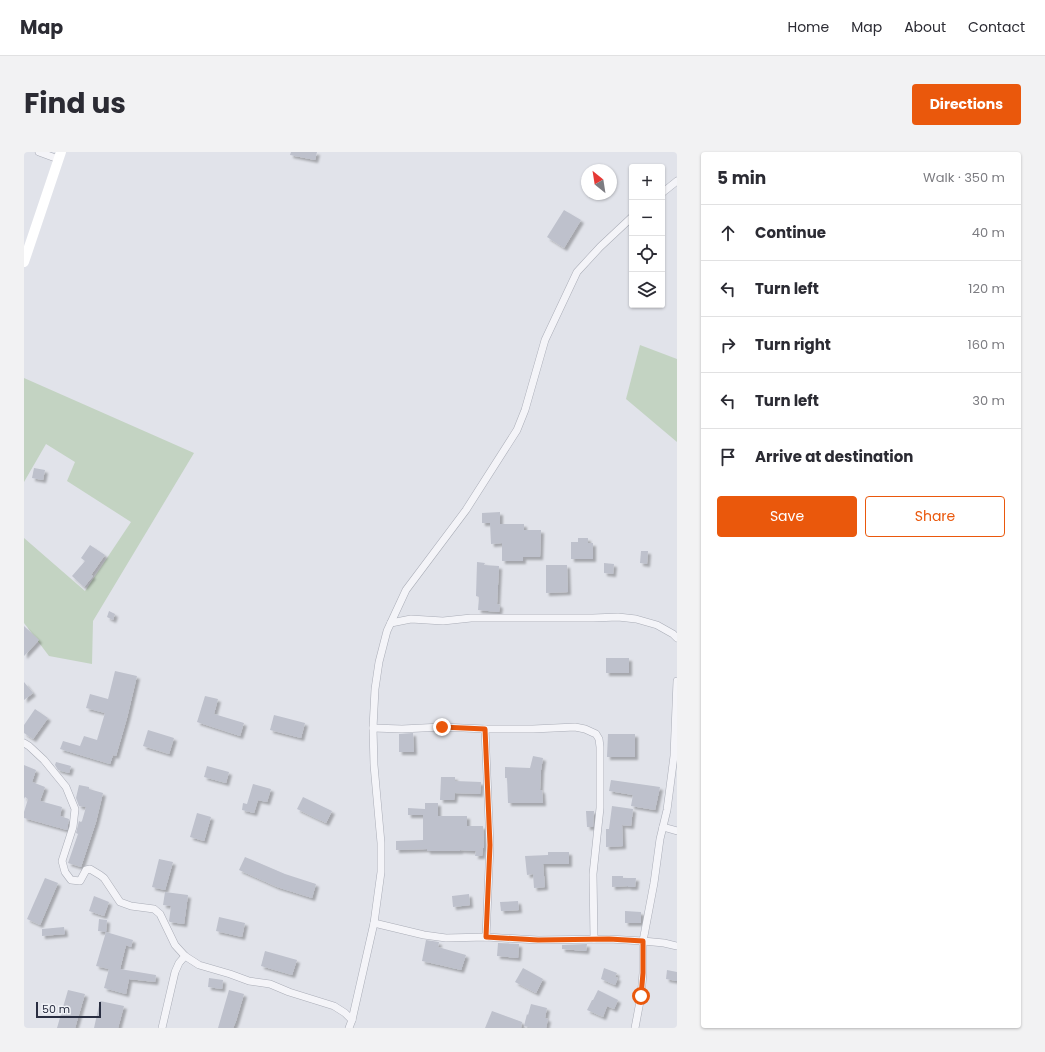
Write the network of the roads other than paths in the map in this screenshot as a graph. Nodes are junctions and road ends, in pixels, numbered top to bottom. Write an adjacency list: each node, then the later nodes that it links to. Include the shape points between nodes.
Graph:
1 (39, 152): 2 (street)
2 (59, 156): 6 (main road)
3 (677, 181): 4 (street)
4 (665, 191)
5 (629, 221): 8 (street, via 577,272 545,340 517,430 466,510 406,590)
6 (27, 245): 7 (main road)
7 (24, 262)
8 (391, 623): 9 (street, via 411,619 443,621 471,618 618,617 657,625); 11 (street, via 379,662)
9 (677, 638)
10 (677, 681): 14 (street, via 674,756)
11 (373, 728): 12 (street); 16 (street, via 381,843 381,872)
12 (485, 729): 17 (street, via 490,845); 18 (street, via 575,727 596,734 599,739 600,808 593,874)
13 (24, 743): 21 (street, via 44,760 66,787 75,809 73,827 62,861 65,872 72,880 80,881 86,870 90,869 104,878 120,902 154,909 160,914 175,945)
14 (663, 827): 15 (street); 19 (street)
15 (677, 831)
16 (374, 924): 17 (street, via 446,938); 22 (street)
17 (486, 937): 18 (street, via 538,940)
18 (594, 939): 19 (street)
19 (643, 941): 20 (street); 25 (street, via 641,996)
20 (677, 946)
21 (184, 956): 22 (street, via 199,965 249,981 270,984 334,1006); 23 (street, via 175,972)
22 (352, 1020): 24 (street)
23 (162, 1028)
24 (348, 1028)
25 (635, 1028)

